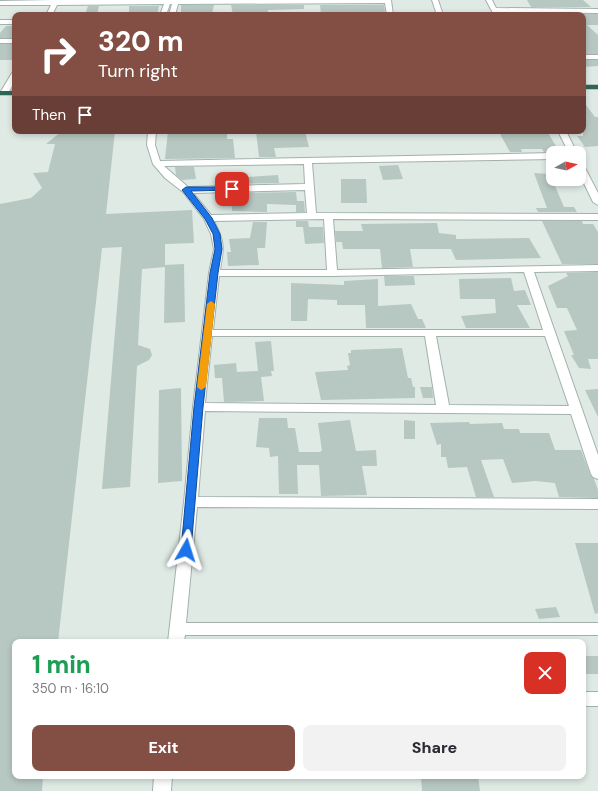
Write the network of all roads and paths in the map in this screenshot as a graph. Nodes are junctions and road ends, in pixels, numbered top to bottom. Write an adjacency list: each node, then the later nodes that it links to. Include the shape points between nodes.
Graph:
1 (435, 0): 14 (street)
2 (489, 0): 15 (street)
3 (56, 1): 4 (street); 7 (street); 10 (street)
4 (168, 1): 5 (street); 11 (street)
5 (176, 1): 6 (street); 12 (street)
6 (388, 1): 13 (street)
7 (0, 2)
8 (559, 11): 9 (street); 16 (street)
9 (598, 11)
10 (50, 12)
11 (164, 12)
12 (173, 12)
13 (390, 12)
14 (439, 12)
15 (495, 12)
16 (528, 12)
17 (0, 22): 18 (street)
18 (12, 22)
19 (0, 41): 20 (street)
20 (12, 41)
21 (586, 57): 22 (street)
22 (598, 57)
23 (12, 79): 26 (street)
24 (586, 87): 25 (highway)
25 (598, 87)
26 (2, 93)
27 (152, 134): 32 (street, via 151,145)
28 (564, 134): 29 (street)
29 (570, 146)
30 (546, 156): 31 (street)
31 (308, 161): 32 (street); 34 (street)
32 (157, 164): 35 (street)
33 (586, 178): 36 (street)
34 (309, 188): 35 (street); 37 (street)
35 (186, 190): 40 (street)
36 (598, 202)
37 (312, 216): 38 (street); 40 (street)
38 (328, 216): 39 (street); 44 (street)
39 (598, 217)
40 (208, 218): 43 (street, via 216,234 219,249)
41 (598, 268): 42 (street)
42 (528, 270): 44 (street); 47 (street)
43 (214, 273): 44 (street); 45 (street)
44 (332, 273)
45 (208, 333): 46 (street); 48 (street)
46 (430, 333): 47 (street); 49 (street)
47 (550, 333): 50 (street)
48 (199, 407): 49 (street); 52 (street)
49 (443, 408): 50 (street)
50 (576, 410): 51 (street)
51 (598, 474)
52 (191, 502): 53 (street); 55 (street)
53 (598, 504)
54 (598, 629): 55 (street)
55 (177, 635)
56 (586, 699): 57 (street)
57 (598, 699)
58 (163, 779): 59 (street)
59 (162, 791)

